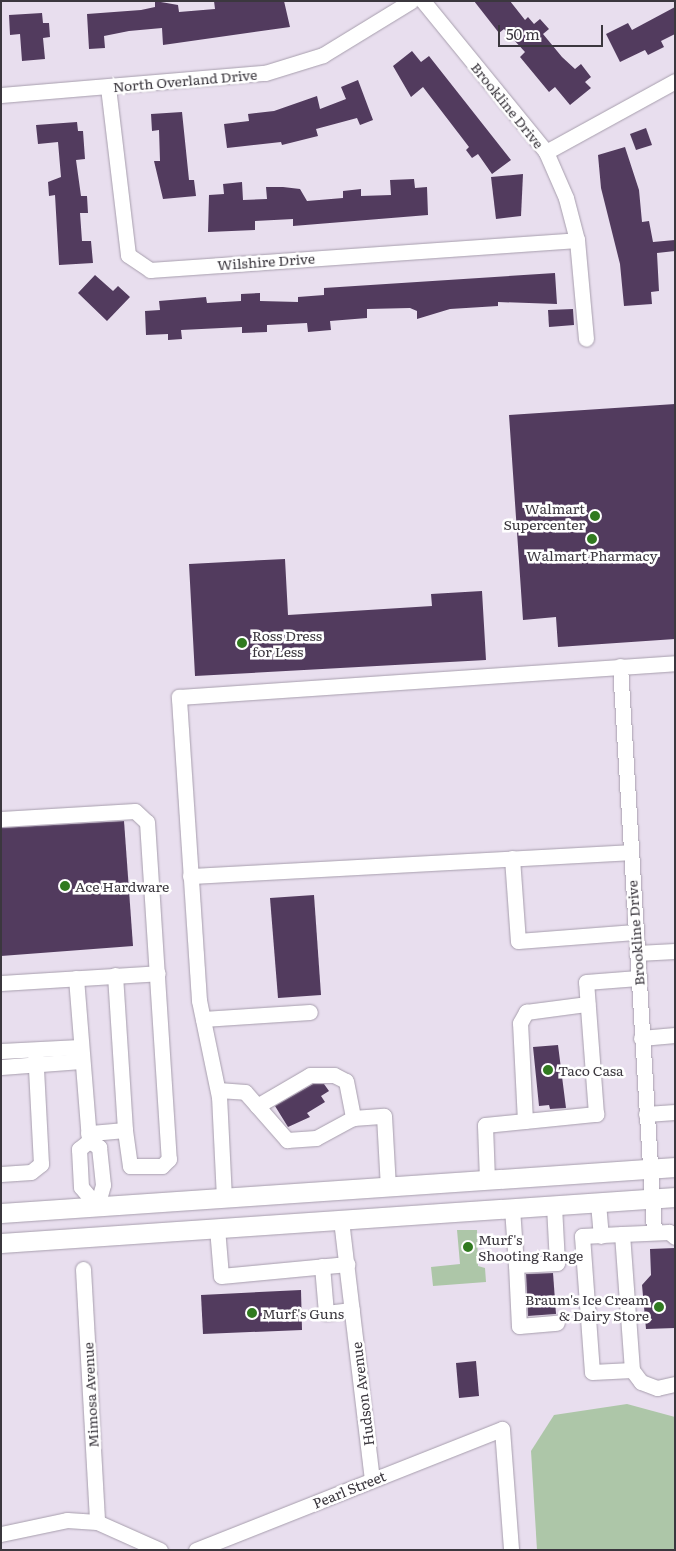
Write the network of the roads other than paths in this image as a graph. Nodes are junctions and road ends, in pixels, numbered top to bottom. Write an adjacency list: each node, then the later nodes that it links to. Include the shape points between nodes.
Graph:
1 (411, 1): 4 (street, North Overland Drive, via 323,55 265,73)
2 (423, 1): 6 (street, Brookline Drive)
3 (675, 81): 6 (street)
4 (108, 87): 5 (street, North Overland Drive); 7 (street, Wilshire Drive, via 128,255 150,270)
5 (1, 95)
6 (546, 152): 7 (street, Brookline Drive, via 566,198)
7 (577, 240): 8 (street, Brookline Drive)
8 (586, 339)
9 (675, 662): 10 (street)
10 (620, 666): 12 (street, Brookline Drive); 14 (street, via 179,697)
11 (1, 819): 18 (street, via 143,814)
12 (630, 852): 13 (street); 15 (street, Brookline Drive)
13 (512, 858): 14 (street); 15 (street, via 518,941)
14 (190, 876): 25 (street)
15 (635, 932): 17 (street, Brookline Drive)
16 (675, 951): 17 (street)
17 (637, 953): 21 (street, Brookline Drive)
18 (158, 973): 19 (street); 38 (street, via 167,1164 130,1166)
19 (115, 976): 20 (street); 38 (street)
20 (76, 978): 22 (street); 29 (street)
21 (638, 978): 23 (street, via 586,982); 27 (street, Brookline Drive)
22 (1, 982)
23 (587, 1004): 37 (street, via 526,1012 520,1023); 37 (street, via 596,1114)
24 (310, 1012): 25 (street)
25 (203, 1020): 32 (street)
26 (675, 1035): 27 (street)
27 (641, 1038): 35 (street, Brookline Drive)
28 (1, 1052): 30 (street)
29 (81, 1054): 30 (street); 39 (street)
30 (35, 1057): 31 (street); 42 (street, via 41,1164 31,1172)
31 (1, 1067)
32 (218, 1090): 33 (street, via 245,1092); 46 (street)
33 (257, 1106): 36 (street, via 287,1140 316,1138); 36 (street, via 310,1075 334,1075 346,1081)
34 (675, 1112): 35 (street)
35 (646, 1114): 41 (street, Brookline Drive)
36 (353, 1118): 44 (street, via 384,1116)
37 (525, 1121): 43 (street, via 485,1125)
38 (125, 1130): 39 (street)
39 (88, 1137): 49 (street, via 99,1147 103,1185); 49 (street, via 79,1149 81,1188)
40 (675, 1167): 41 (main road)
41 (649, 1169): 43 (main road); 47 (street, Brookline Drive)
42 (1, 1174)
43 (487, 1180): 44 (main road)
44 (388, 1187): 46 (main road)
45 (675, 1197): 47 (main road)
46 (224, 1198): 49 (main road)
47 (651, 1199): 48 (main road); 55 (street, Brookline Drive)
48 (598, 1203): 50 (main road); 58 (street)
49 (97, 1206): 52 (main road); 57 (main road)
50 (554, 1206): 51 (main road); 62 (street, via 557,1263)
51 (512, 1208): 53 (main road); 62 (street)
52 (1, 1213)
53 (341, 1220): 54 (main road); 61 (street, Hudson Avenue)
54 (216, 1228): 57 (main road); 63 (street, via 222,1276)
55 (654, 1232): 56 (street); 59 (street, via 669,1232)
56 (622, 1234): 58 (street); 67 (street)
57 (99, 1236): 60 (main road)
58 (601, 1236): 67 (street, via 582,1236 592,1372)
59 (675, 1237)
60 (1, 1243)
61 (346, 1264): 63 (street); 65 (street, Hudson Avenue)
62 (516, 1265): 66 (street, via 518,1326)
63 (322, 1266): 65 (street, via 326,1313)
64 (83, 1269): 70 (street, Mimosa Avenue)
65 (352, 1310): 69 (street, Hudson Avenue)
66 (557, 1323)
67 (632, 1370): 68 (street, via 640,1382 656,1388)
68 (675, 1384)
69 (372, 1479): 73 (street, Pearl Street); 74 (street, Pearl Street, via 502,1429)
70 (97, 1522): 71 (street, via 59,1521); 72 (street)
71 (1, 1534)
72 (160, 1550)
73 (196, 1550)
74 (511, 1550)

